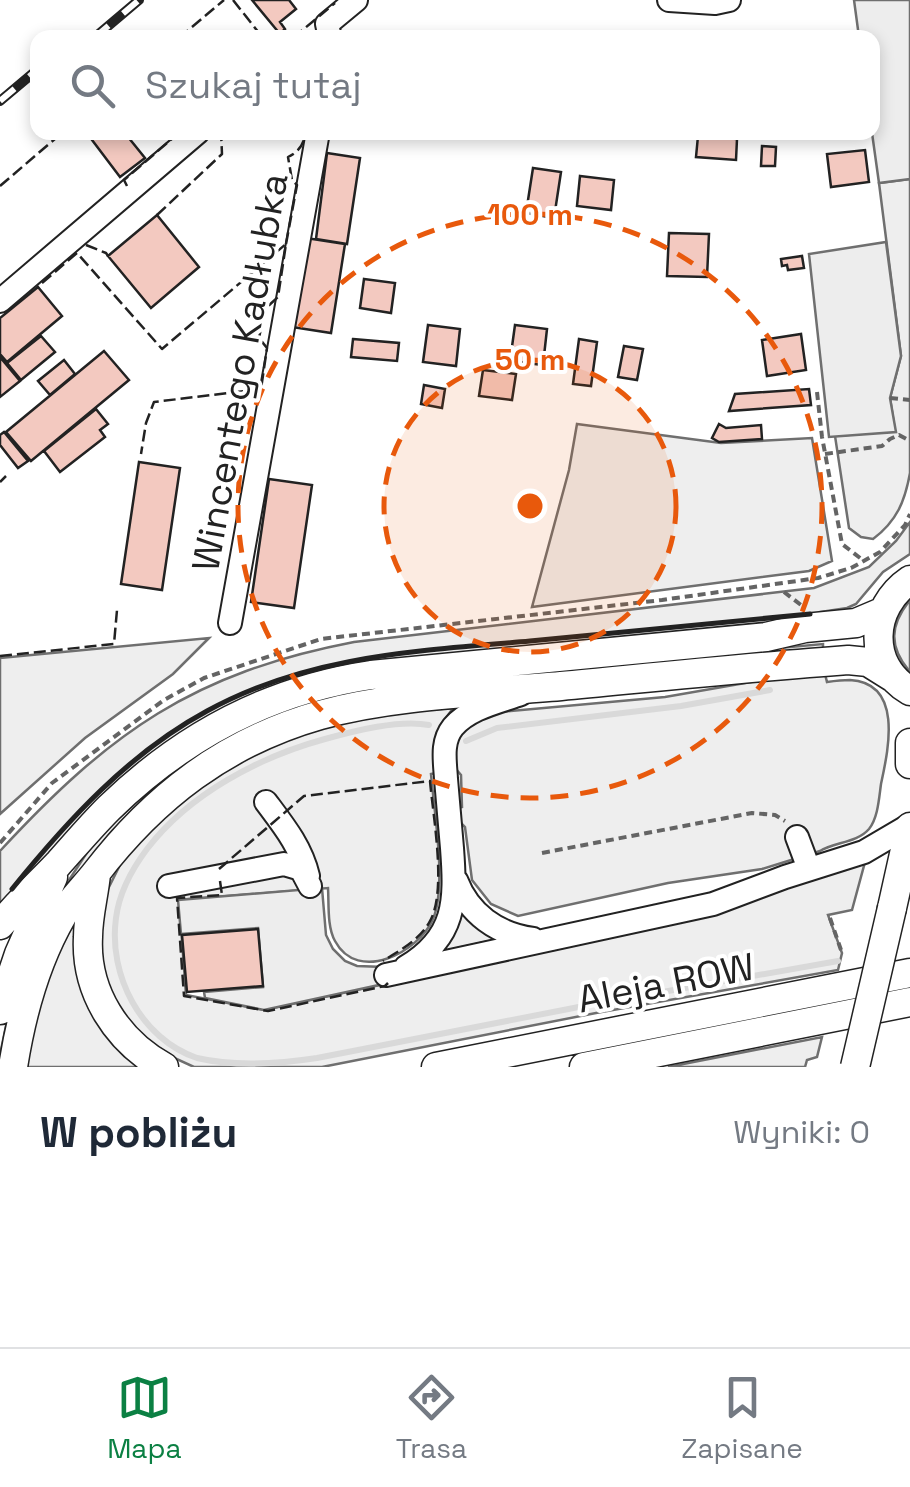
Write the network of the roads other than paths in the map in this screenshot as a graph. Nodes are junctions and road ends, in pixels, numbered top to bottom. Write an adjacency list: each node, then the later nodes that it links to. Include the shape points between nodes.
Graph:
1 (356, 0): 4 (street)
2 (669, 0): 3 (street)
3 (729, 0)
4 (326, 30)
5 (189, 140): 7 (street)
6 (317, 140): 10 (street, Wincentego Kadłubka)
7 (0, 301)
8 (910, 580): 9 (main road)
9 (882, 612): 12 (main road, via 882,660); 18 (main road, via 856,623 766,637 396,672 302,690 236,716 179,750 108,808)
10 (230, 623)
11 (538, 688): 12 (main road, via 848,660 868,662); 20 (main road, via 364,705 275,731 175,789); 21 (street, via 469,714 447,737)
12 (903, 691)
13 (910, 743): 14 (main road)
14 (910, 764)
15 (266, 802): 22 (street, via 300,850 310,888 301,869 284,864)
16 (910, 826): 19 (street, via 864,852); 32 (main road, bridge)
17 (797, 837): 19 (street)
18 (60, 862): 23 (main road); 27 (main road)
19 (809, 870): 24 (street, via 713,904)
20 (96, 872): 28 (main road, via 63,913 41,962); 29 (main road, via 87,939 97,993 121,1032)
21 (454, 872): 24 (street, via 462,896 491,925 513,936); 24 (street, via 452,909 440,938 421,958 388,975)
22 (169, 886)
23 (0, 925)
24 (556, 938)
25 (910, 974): 30 (main road, Aleja ROW)
26 (910, 1002): 31 (main road, Aleja ROW)
27 (0, 1010)
28 (12, 1067)
29 (164, 1067)
30 (436, 1067)
31 (584, 1067)
32 (855, 1067)

